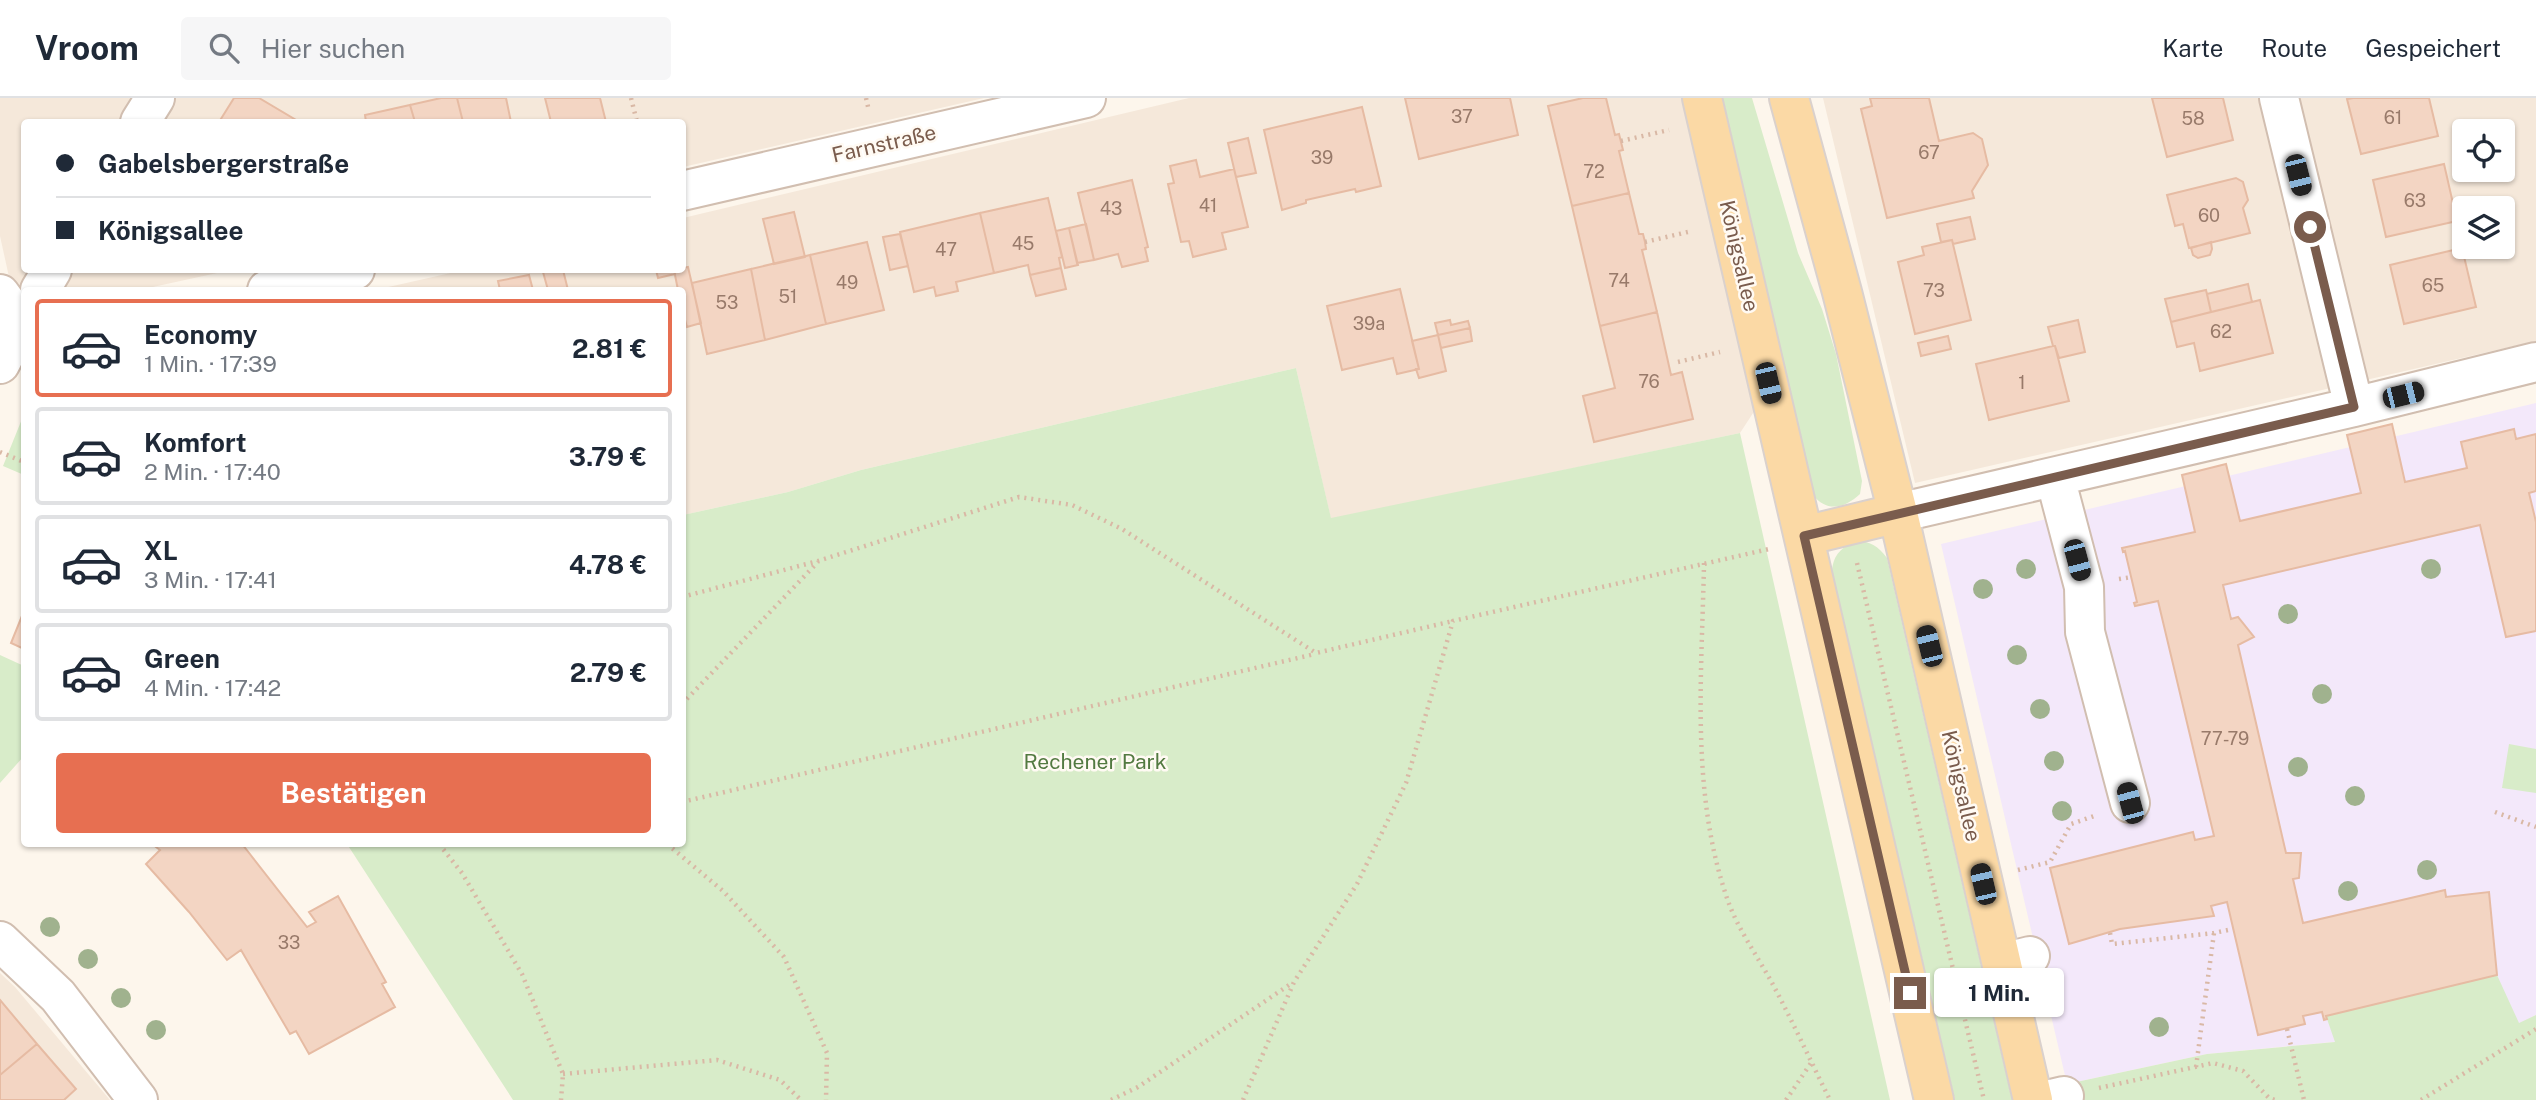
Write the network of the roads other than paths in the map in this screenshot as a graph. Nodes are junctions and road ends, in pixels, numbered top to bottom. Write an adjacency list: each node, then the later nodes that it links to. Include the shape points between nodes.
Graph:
1 (155, 98): 6 (street)
2 (1086, 98): 7 (street, Farnstraße)
3 (1702, 98): 16 (main road, Königsallee)
4 (1789, 98): 15 (main road, Königsallee)
5 (2279, 98): 13 (street)
6 (142, 119)
7 (686, 190)
8 (342, 273): 9 (street)
9 (280, 287)
10 (18, 315): 12 (street)
11 (2536, 362): 13 (street)
12 (0, 364)
13 (2354, 407): 14 (street)
14 (2055, 477): 15 (street); 17 (street, via 2084,587 2085,632)
15 (1898, 513): 16 (main road); 19 (main road, Königsallee)
16 (1787, 542): 21 (main road, Königsallee)
17 (2130, 803)
18 (0, 941): 20 (street, via 58,996)
19 (2048, 1099)
20 (138, 1100)
21 (1934, 1100)

